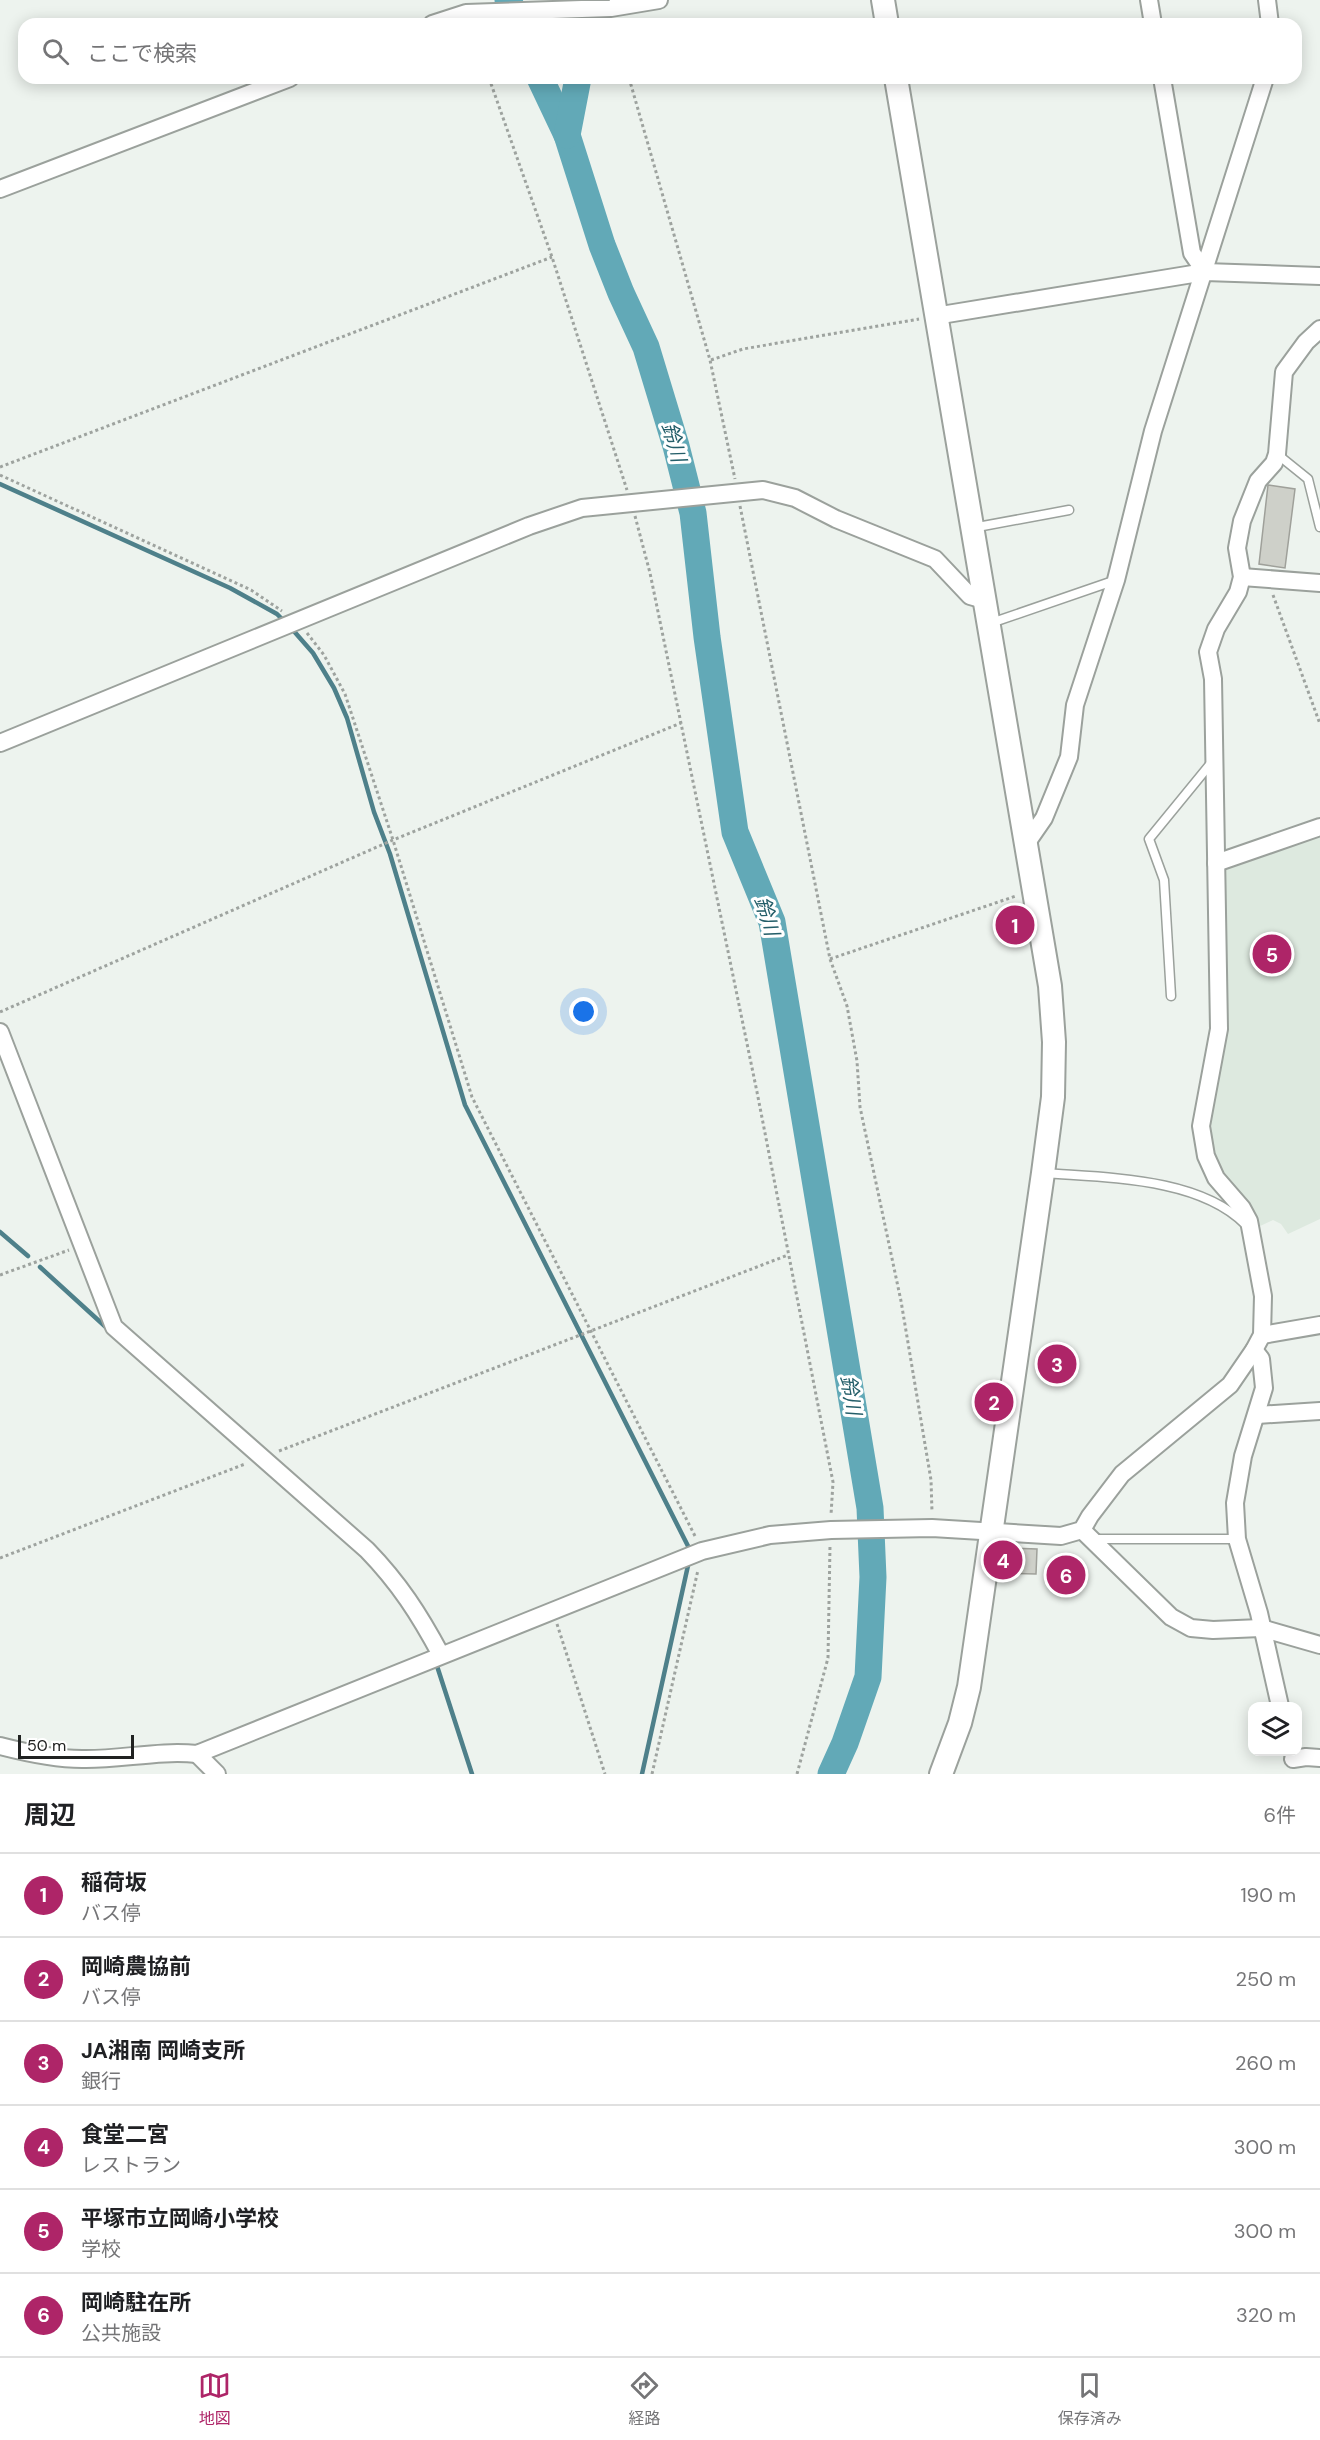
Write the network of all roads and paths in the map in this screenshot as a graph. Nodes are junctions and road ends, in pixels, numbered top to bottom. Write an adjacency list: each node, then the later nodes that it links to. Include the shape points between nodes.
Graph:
1 (659, 0): 5 (street, via 616,6 466,13)
2 (883, 0): 6 (street)
3 (1149, 0): 7 (street)
4 (1267, 0): 8 (street)
5 (451, 18)
6 (886, 18)
7 (1152, 18)
8 (1269, 18)
9 (274, 84): 15 (street)
10 (491, 84): 16 (path)
11 (631, 84): 21 (path)
12 (897, 84): 19 (street)
13 (1163, 84): 17 (street, via 1192,253)
14 (1263, 84): 17 (street)
15 (0, 189)
16 (552, 257): 23 (path); 26 (path)
17 (1205, 272): 18 (street); 19 (street); 32 (street, via 1153,431)
18 (1320, 276)
19 (935, 316): 21 (path, via 743,349); 29 (street)
20 (1320, 331): 22 (street, via 1306,342 1284,372)
21 (711, 360): 25 (path)
22 (1277, 454): 28 (lane, via 1308,479); 30 (street, via 1258,481 1242,521 1237,548)
23 (0, 467)
24 (0, 475): 35 (path, via 251,590)
25 (736, 493): 26 (street); 34 (street, via 763,490 795,498 935,559 970,596); 46 (path)
26 (631, 504): 35 (street, via 582,508 529,526); 37 (path, via 650,573)
27 (1069, 510): 29 (lane)
28 (1320, 527)
29 (972, 528): 34 (street)
30 (1242, 577): 31 (street); 40 (street, via 1208,652 1213,679)
31 (1267, 579): 33 (street); 38 (path)
32 (1116, 580): 36 (lane); 43 (street, via 1075,705 1069,757 1044,818)
33 (1320, 583)
34 (984, 600): 36 (street)
35 (294, 622): 39 (street); 42 (path, via 324,655 345,694)
36 (987, 625): 43 (street)
37 (681, 723): 42 (path); 53 (path)
38 (1320, 724)
39 (0, 743)
40 (1214, 759): 44 (street); 47 (lane, via 1149,839 1164,880)
41 (1320, 826): 44 (street)
42 (393, 840): 48 (path); 56 (path, via 472,1097)
43 (1026, 844): 45 (street)
44 (1216, 863): 51 (street, via 1218,1029 1201,1126 1206,1156 1216,1178 1242,1209)
45 (1034, 890): 46 (path); 50 (street, via 1050,986 1054,1042 1053,1097)
46 (830, 959): 62 (path, via 847,1006 860,1107 901,1301 931,1480)
47 (1171, 996)
48 (0, 1012)
49 (0, 1032): 52 (street)
50 (1043, 1173): 51 (lane, via 1130,1180 1198,1195 1228,1210); 64 (street)
51 (1252, 1231): 57 (street, via 1263,1296)
52 (82, 1245): 54 (path); 61 (street, via 114,1327)
53 (788, 1255): 56 (path); 63 (path, via 833,1482)
54 (0, 1275)
55 (1320, 1325): 57 (street)
56 (590, 1331): 61 (path); 67 (path)
57 (1262, 1335): 58 (street)
58 (1254, 1350): 60 (street, via 1261,1359 1264,1388); 65 (street, via 1230,1385 1122,1474 1090,1516)
59 (1320, 1411): 60 (street)
60 (1257, 1415): 66 (street, via 1243,1456 1235,1503)
61 (261, 1458): 68 (path); 72 (street, via 391,1574)
62 (932, 1528): 63 (street); 64 (street)
63 (831, 1530): 67 (street, via 770,1535); 81 (path, via 828,1658)
64 (990, 1532): 65 (street); 82 (street, via 969,1687)
65 (1087, 1535): 66 (lane); 70 (street, via 1171,1617 1191,1628)
66 (1238, 1539): 70 (street)
67 (702, 1551): 69 (street); 80 (path)
68 (0, 1558)
69 (553, 1610): 72 (street); 79 (path)
70 (1261, 1628): 71 (street); 73 (street)
71 (1318, 1642)
72 (441, 1655): 75 (street)
73 (1279, 1702)
74 (0, 1746): 75 (street, via 34,1755 82,1759)
75 (197, 1754): 78 (street)
76 (1320, 1758): 77 (street, via 1306,1756)
77 (1294, 1761)
78 (217, 1774)
79 (605, 1774)
80 (652, 1774)
81 (797, 1774)
82 (941, 1774)

